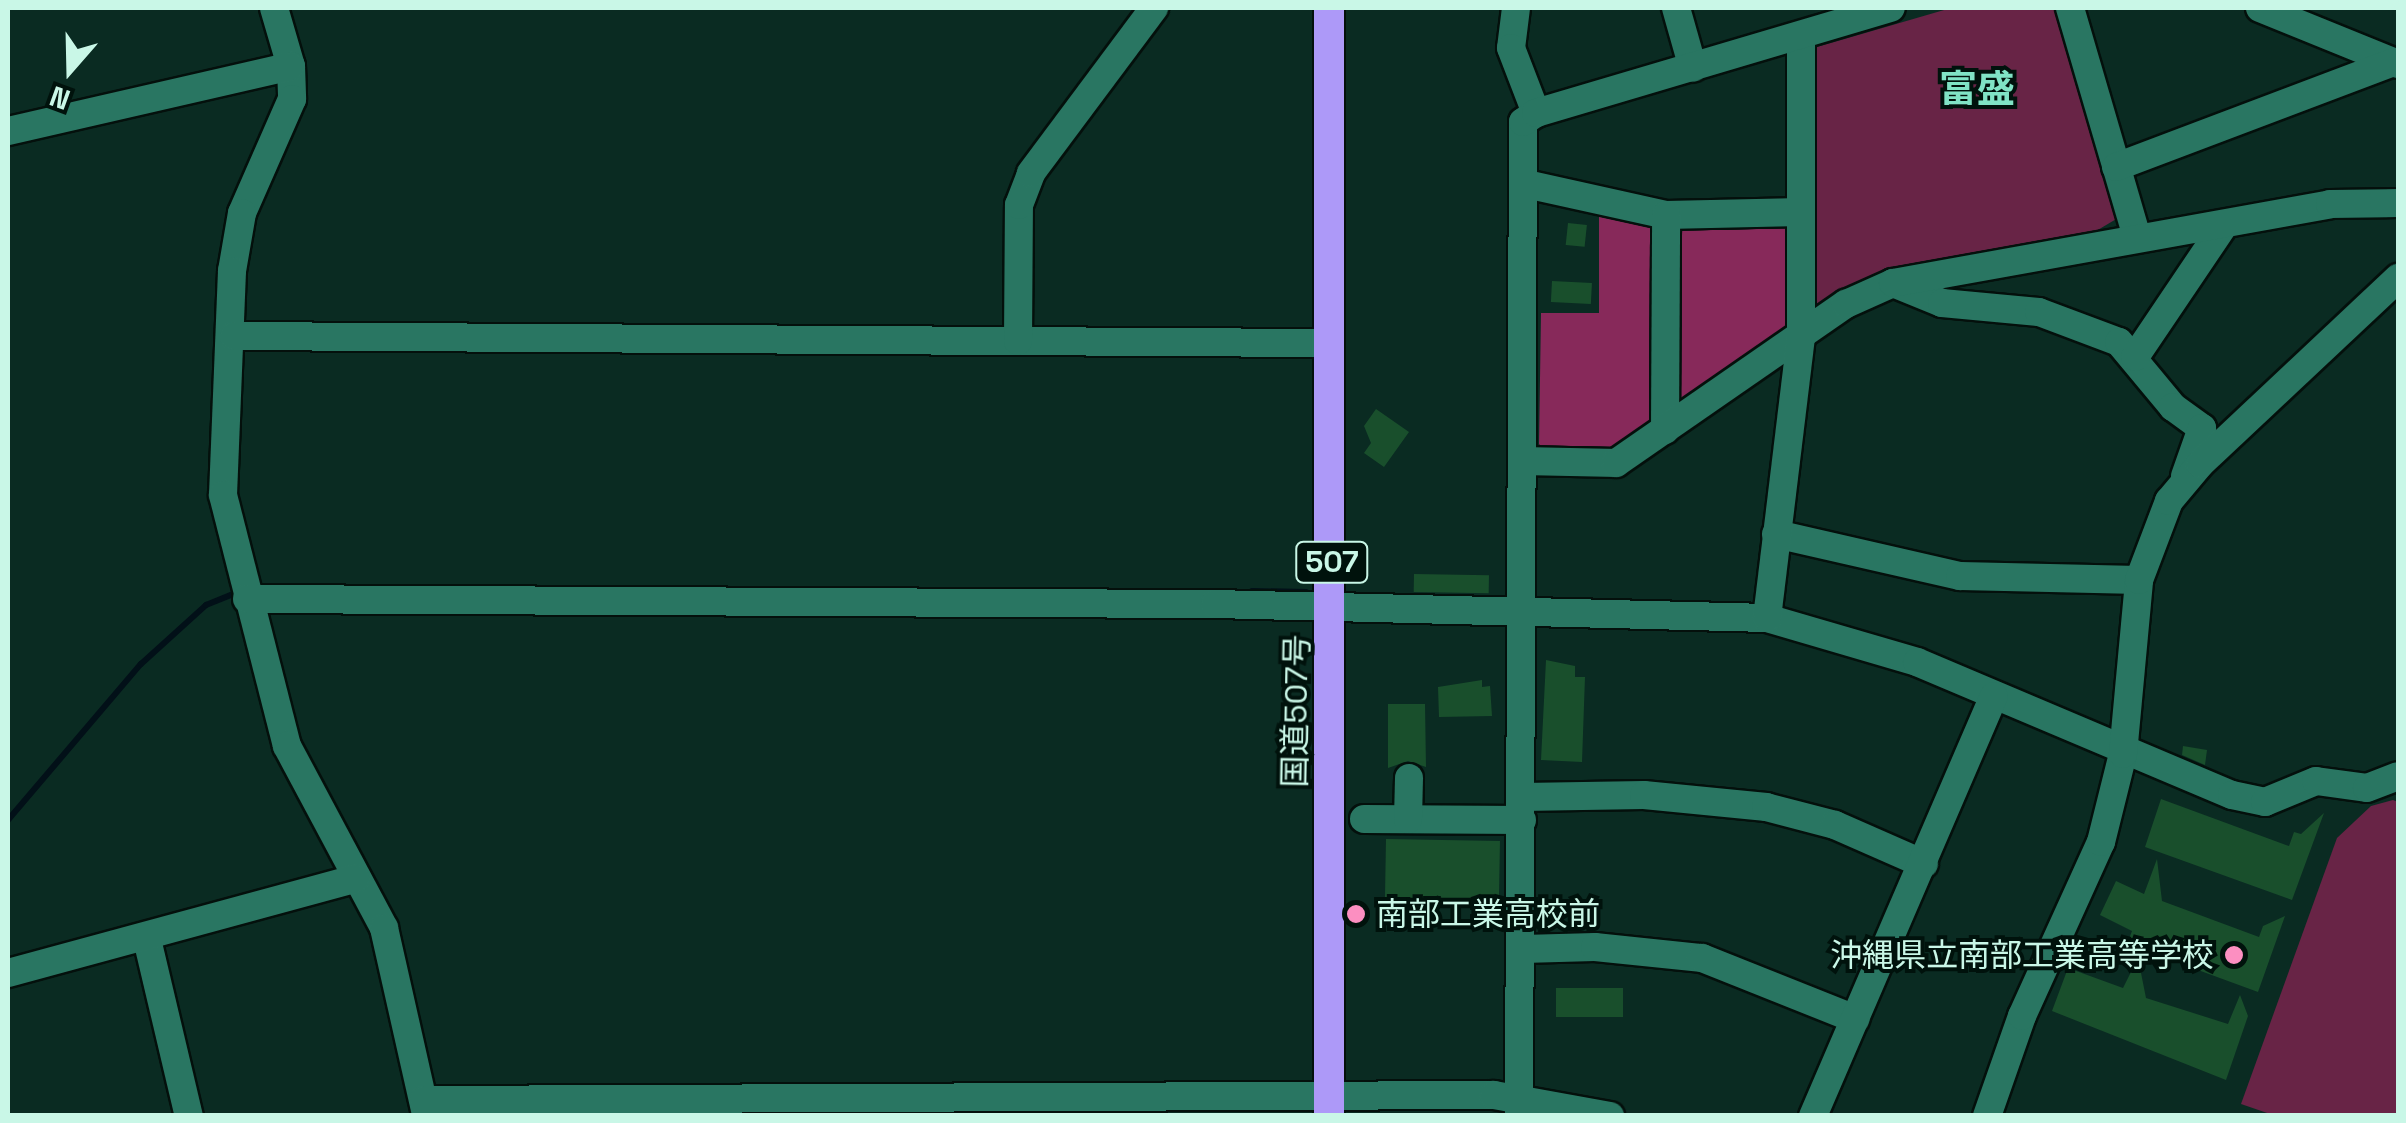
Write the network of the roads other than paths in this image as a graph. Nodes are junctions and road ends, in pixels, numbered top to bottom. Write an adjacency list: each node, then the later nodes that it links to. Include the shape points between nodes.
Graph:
1 (274, 8): 11 (street)
2 (1154, 8): 26 (street, via 1031,173 1019,205)
3 (1330, 8): 27 (highway, 国道507号 / 507)
4 (1516, 8): 13 (street, via 1511,48)
5 (1676, 8): 12 (street)
6 (1891, 8): 9 (street)
7 (2070, 8): 15 (street)
8 (2260, 8): 10 (street)
9 (1801, 37): 12 (street); 18 (street)
10 (2396, 63): 15 (street)
11 (291, 66): 14 (street); 24 (street, via 292,100 242,212 232,271)
12 (1693, 68): 13 (street)
13 (1536, 112): 16 (street, via 1523,122)
14 (8, 131)
15 (2116, 167): 21 (street)
16 (1526, 184): 19 (street); 30 (street)
17 (2398, 203): 20 (street, via 2330,204)
18 (1801, 212): 19 (street); 25 (street)
19 (1666, 215): 29 (street)
20 (2224, 225): 21 (street); 28 (street)
21 (2136, 238): 23 (street)
22 (2398, 278): 31 (street)
23 (1894, 283): 25 (street, via 1846,304); 28 (street, via 1942,303 2064,319)
24 (234, 336): 26 (street); 34 (street, via 225,387 223,494)
25 (1802, 338): 29 (street); 32 (street)
26 (1018, 341): 27 (street)
27 (1330, 343): 35 (highway, 国道507号 / 507)
28 (2136, 357): 31 (street, via 2173,407 2202,428)
29 (1665, 430): 30 (street, via 1616,463)
30 (1524, 462): 36 (street)
31 (2183, 482): 33 (street, via 2158,524)
32 (1776, 534): 33 (street, via 1960,576); 37 (street)
33 (2139, 580): 39 (street)
34 (247, 599): 35 (street); 46 (street, via 287,746)
35 (1332, 608): 36 (street); 51 (highway, 国道507号 / 507)
36 (1523, 614): 37 (street); 42 (street)
37 (1767, 618): 38 (street, via 1841,635)
38 (1994, 696): 39 (street); 45 (street)
39 (2122, 754): 40 (street, via 2194,784 2265,802 2316,781 2368,788); 57 (street, via 2101,842 2022,1016)
40 (2398, 776)
41 (1409, 778): 44 (street)
42 (1522, 808): 44 (street); 45 (street, via 1644,795 1766,807 1835,824); 48 (street)
43 (1364, 819): 44 (street)
44 (1408, 820)
45 (1924, 864): 50 (street)
46 (356, 879): 47 (street); 53 (street, via 384,928)
47 (147, 939): 49 (street); 54 (street)
48 (1524, 949): 50 (street, via 1595,947 1702,958); 52 (street)
49 (8, 973)
50 (1855, 1020): 56 (street)
51 (1328, 1106): 52 (street); 53 (street)
52 (1520, 1106): 55 (street)
53 (425, 1108)
54 (189, 1116)
55 (1610, 1116)
56 (1812, 1116)
57 (1987, 1116)

